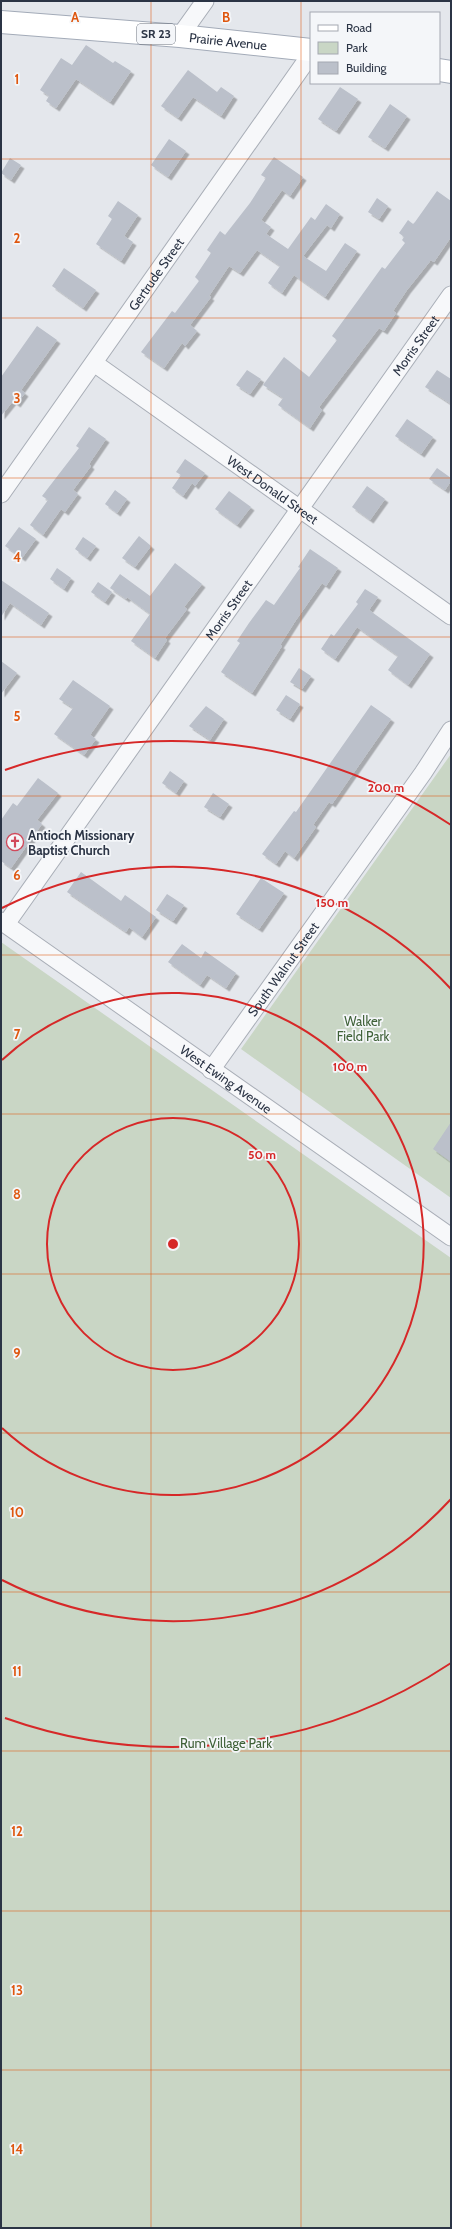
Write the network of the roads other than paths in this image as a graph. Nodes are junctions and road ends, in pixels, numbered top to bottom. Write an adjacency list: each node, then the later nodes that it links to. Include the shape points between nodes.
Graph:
1 (205, 1): 3 (street)
2 (1, 22): 3 (main road, Prairie Avenue / SR 23)
3 (180, 36): 4 (main road, Prairie Avenue / SR 23)
4 (310, 50)
5 (310, 55): 9 (street, Gertrude Street)
6 (440, 70): 7 (main road)
7 (451, 72)
8 (451, 295): 11 (street, Morris Street)
9 (94, 363): 10 (street, Gertrude Street); 11 (street, West Donald Street)
10 (1, 494)
11 (299, 509): 12 (street, West Donald Street); 14 (street, Morris Street)
12 (451, 616)
13 (451, 730): 15 (street, South Walnut Street)
14 (3, 923): 15 (street, West Ewing Avenue)
15 (211, 1070): 16 (street, West Ewing Avenue)
16 (451, 1237)

